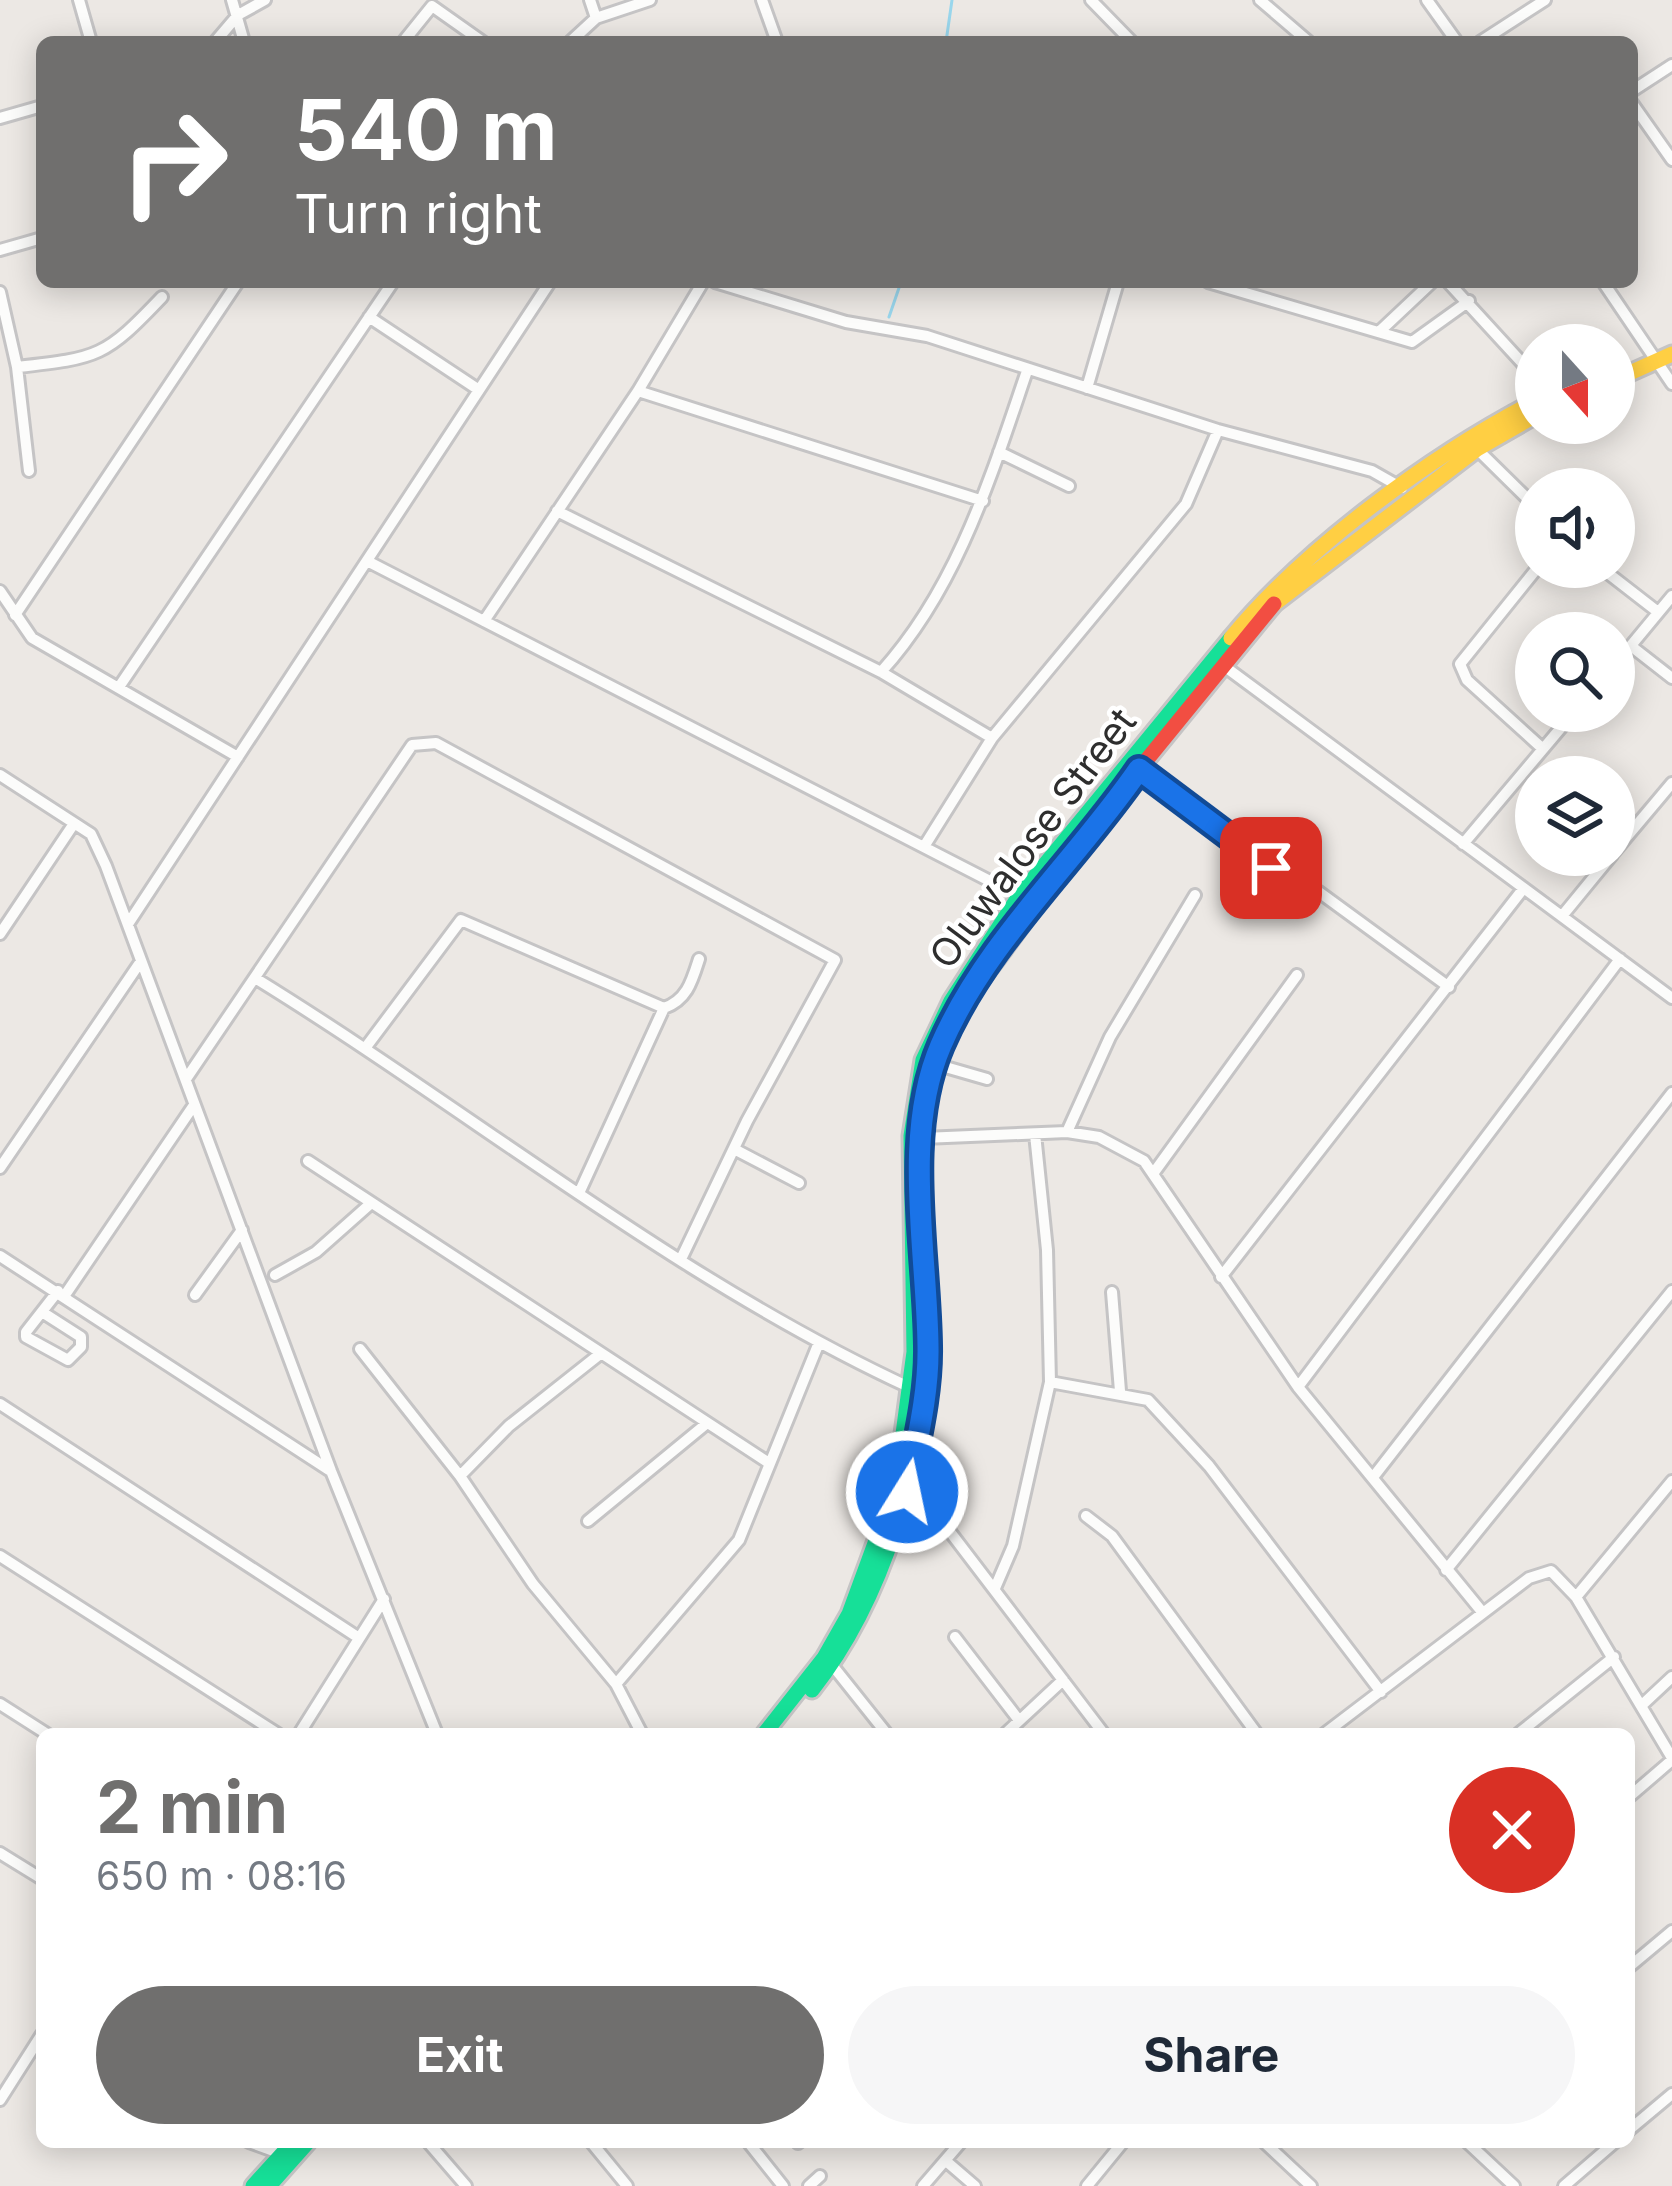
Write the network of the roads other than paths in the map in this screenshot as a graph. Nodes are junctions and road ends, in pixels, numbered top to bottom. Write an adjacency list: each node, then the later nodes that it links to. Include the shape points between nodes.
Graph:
1 (79, 0): 13 (street)
2 (232, 0): 11 (street)
3 (265, 0): 11 (street)
4 (590, 0): 12 (street)
5 (650, 0): 12 (street)
6 (762, 0): 19 (street)
7 (1091, 0): 20 (street)
8 (1260, 0): 21 (street)
9 (1427, 0): 22 (street)
10 (1545, 0): 23 (street)
11 (238, 15): 14 (street); 15 (street)
12 (596, 18): 18 (street)
13 (89, 36)
14 (220, 36)
15 (243, 36)
16 (408, 36): 17 (street, via 432,6)
17 (474, 36)
18 (576, 36)
19 (775, 36)
20 (1126, 36)
21 (1302, 36)
22 (1453, 36)
23 (1495, 36)
24 (1672, 65): 25 (street)
25 (1638, 87)
26 (36, 108): 28 (street)
27 (1638, 112): 29 (street)
28 (0, 118)
29 (1672, 160)
30 (36, 240): 31 (street)
31 (0, 250)
32 (234, 288): 76 (street)
33 (389, 288): 45 (street)
34 (546, 288): 56 (street)
35 (699, 288): 58 (street)
36 (735, 288): 54 (street, via 846,322 927,336)
37 (1116, 288): 57 (street)
38 (1230, 288): 46 (street)
39 (1426, 288): 46 (street)
40 (1454, 288): 44 (street)
41 (1608, 288): 50 (street)
42 (0, 292): 52 (street)
43 (162, 297): 52 (street, via 102,353)
44 (1468, 301): 46 (street, via 1417,342); 48 (street)
45 (369, 316): 56 (street); 83 (street)
46 (1382, 330)
47 (1672, 343): 50 (street)
48 (1515, 354)
49 (1672, 354): 50 (street)
50 (1652, 359): 51 (street); 53 (street); 55 (street)
51 (1635, 363)
52 (17, 367): 64 (street)
53 (1635, 368)
54 (1027, 371): 57 (street); 63 (street)
55 (1672, 384)
56 (476, 388): 70 (street)
57 (1087, 388): 61 (street)
58 (638, 391): 68 (street); 69 (street)
59 (1515, 412): 67 (street, Oluwalose Street)
60 (1515, 427): 62 (street, Oluwalose Street)
61 (1218, 430): 67 (street, via 1372,471); 86 (street, via 1186,505)
62 (1477, 448): 66 (street); 80 (street, Oluwalose Street, via 1279,598)
63 (1000, 452): 65 (street); 68 (street)
64 (29, 471)
65 (1069, 486)
66 (1515, 486)
67 (1402, 488): 85 (street, Oluwalose Street, via 1272,588)
68 (982, 501): 81 (street, via 922,620)
69 (557, 511): 77 (street); 81 (street)
70 (369, 562): 77 (street); 88 (street)
71 (1521, 588): 87 (street, via 1460,664 1467,680)
72 (1627, 588): 75 (street)
73 (0, 591): 76 (street)
74 (1672, 596): 75 (street)
75 (1658, 612): 78 (street)
76 (16, 615): 83 (street, via 32,638)
77 (484, 621): 95 (street)
78 (1635, 641)
79 (1635, 649): 82 (street)
80 (1225, 666): 85 (street, Oluwalose Street); 94 (street)
81 (881, 672): 86 (street)
82 (1672, 678)
83 (119, 687): 88 (street)
84 (1557, 732): 87 (street)
85 (1158, 735): 89 (street, Oluwalose Street); 99 (street, Oluwalose Street)
86 (992, 738): 95 (street)
87 (1543, 748): 94 (street)
88 (238, 757): 101 (street)
89 (1139, 769): 109 (street); 114 (street, Oluwalose Street, via 962,1007)
90 (0, 775): 92 (street)
91 (1672, 783): 93 (street)
92 (73, 825): 101 (street, via 91,834); 102 (street)
93 (1635, 828)
94 (1463, 844): 97 (street)
95 (926, 845): 99 (street)
96 (1595, 876): 100 (street)
97 (1523, 889): 100 (street); 109 (street)
98 (1195, 895): 119 (street, via 1110,1037)
99 (1019, 896): 144 (street, Oluwalose Street, via 923,1060 911,1136)
100 (1562, 916): 104 (street)
101 (128, 924): 105 (street)
102 (2, 928)
103 (699, 959): 112 (street, via 678,1004)
104 (1620, 959): 110 (street); 143 (street)
105 (139, 964): 116 (street); 124 (street)
106 (1297, 975): 125 (street)
107 (1672, 976): 110 (street)
108 (255, 978): 113 (street); 116 (street); 122 (street, via 412,745 436,743 833,956)
109 (1449, 987): 133 (street)
110 (1661, 990): 111 (street)
111 (1672, 998)
112 (664, 1008): 113 (street, via 461,920); 127 (street)
113 (366, 1047): 127 (street)
114 (935, 1064): 115 (street); 121 (street, Oluwalose Street)
115 (987, 1078)
116 (185, 1079): 118 (street)
117 (1672, 1094): 151 (street)
118 (194, 1105): 129 (street); 136 (street)
119 (1067, 1132): 120 (street); 125 (street, via 1115,1143)
120 (1035, 1134): 121 (street); 142 (street)
121 (922, 1138): 153 (street, Oluwalose Street, via 928,1350)
122 (734, 1149): 126 (street); 131 (street)
123 (308, 1161): 128 (street)
124 (0, 1168)
125 (1155, 1171): 133 (street)
126 (800, 1183)
127 (580, 1191): 131 (street)
128 (369, 1205): 132 (street, via 316,1252); 141 (street)
129 (242, 1230): 137 (street); 149 (street)
130 (0, 1256): 136 (street)
131 (681, 1259): 139 (street)
132 (275, 1275)
133 (1221, 1277): 143 (street)
134 (1672, 1291): 157 (street)
135 (1112, 1292): 145 (street)
136 (62, 1293): 138 (street); 149 (street)
137 (195, 1294)
138 (42, 1312): 138 (street, via 26,1337 68,1360 81,1337)
139 (818, 1345): 144 (street); 148 (street)
140 (361, 1349): 150 (street)
141 (600, 1354): 147 (street); 150 (street)
142 (1049, 1382): 145 (street); 158 (street)
143 (1298, 1387): 151 (street)
144 (911, 1388): 178 (street, Oluwalose Street, via 896,1486 849,1614)
145 (1120, 1391): 169 (street, via 1148,1400 1209,1466)
146 (0, 1403): 163 (street)
147 (706, 1424): 148 (street); 155 (street)
148 (769, 1463): 168 (street, via 740,1540)
149 (331, 1472): 160 (street)
150 (460, 1476): 168 (street, via 533,1584)
151 (1373, 1476): 157 (street)
152 (1672, 1481): 159 (street)
153 (907, 1492): 158 (street, via 938,1516); 165 (street, Oluwalose Street, via 891,1545)
154 (1086, 1516): 183 (street, via 1112,1536)
155 (587, 1522)
156 (0, 1556): 174 (street)
157 (1446, 1570): 161 (street)
158 (995, 1588): 167 (street)
159 (1576, 1597): 161 (street, via 1551,1571 1539,1571); 164 (street)
160 (384, 1599): 163 (street); 176 (street)
161 (1483, 1612): 169 (street)
162 (955, 1637): 172 (street)
163 (359, 1638): 175 (street)
164 (1614, 1658): 171 (street); 185 (street)
165 (832, 1665): 179 (street, Oluwalose Street); 180 (street)
166 (1672, 1678): 171 (street)
167 (1063, 1680): 172 (street); 182 (street)
168 (616, 1684): 177 (street)
169 (1381, 1692): 184 (street)
170 (0, 1704): 173 (street)
171 (1642, 1705): 186 (street)
172 (1018, 1719): 181 (street)
173 (38, 1728)
174 (269, 1728)
175 (302, 1728)
176 (435, 1728)
177 (639, 1728)
178 (769, 1728)
179 (781, 1728)
180 (882, 1728)
181 (1010, 1728)
182 (1100, 1728)
183 (1253, 1728)
184 (1332, 1728)
185 (1526, 1728)
186 (1672, 1759): 187 (street)
187 (1635, 1792)
188 (1, 1855): 189 (street)
189 (36, 1875)
190 (1672, 1931): 191 (street)
191 (1635, 1962)
192 (36, 2044): 193 (street)
193 (24, 2063): 194 (street); 196 (street)
194 (36, 2068)
195 (1672, 2093): 197 (street)
196 (0, 2100)
197 (1635, 2125)
198 (288, 2148): 210 (street)
199 (303, 2148): 211 (street)
200 (433, 2148): 212 (street)
201 (596, 2148): 213 (street)
202 (753, 2148): 214 (street)
203 (957, 2148): 208 (street)
204 (1119, 2148): 218 (street)
205 (1270, 2148): 219 (street)
206 (1473, 2148): 220 (street)
207 (1608, 2148): 221 (street)
208 (946, 2161): 216 (street); 217 (street)
209 (820, 2176): 215 (street)
210 (253, 2186)
211 (268, 2186)
212 (466, 2186)
213 (627, 2186)
214 (783, 2186)
215 (809, 2186)
216 (923, 2186)
217 (975, 2186)
218 (1087, 2186)
219 (1311, 2186)
220 (1514, 2186)
221 (1564, 2186)

